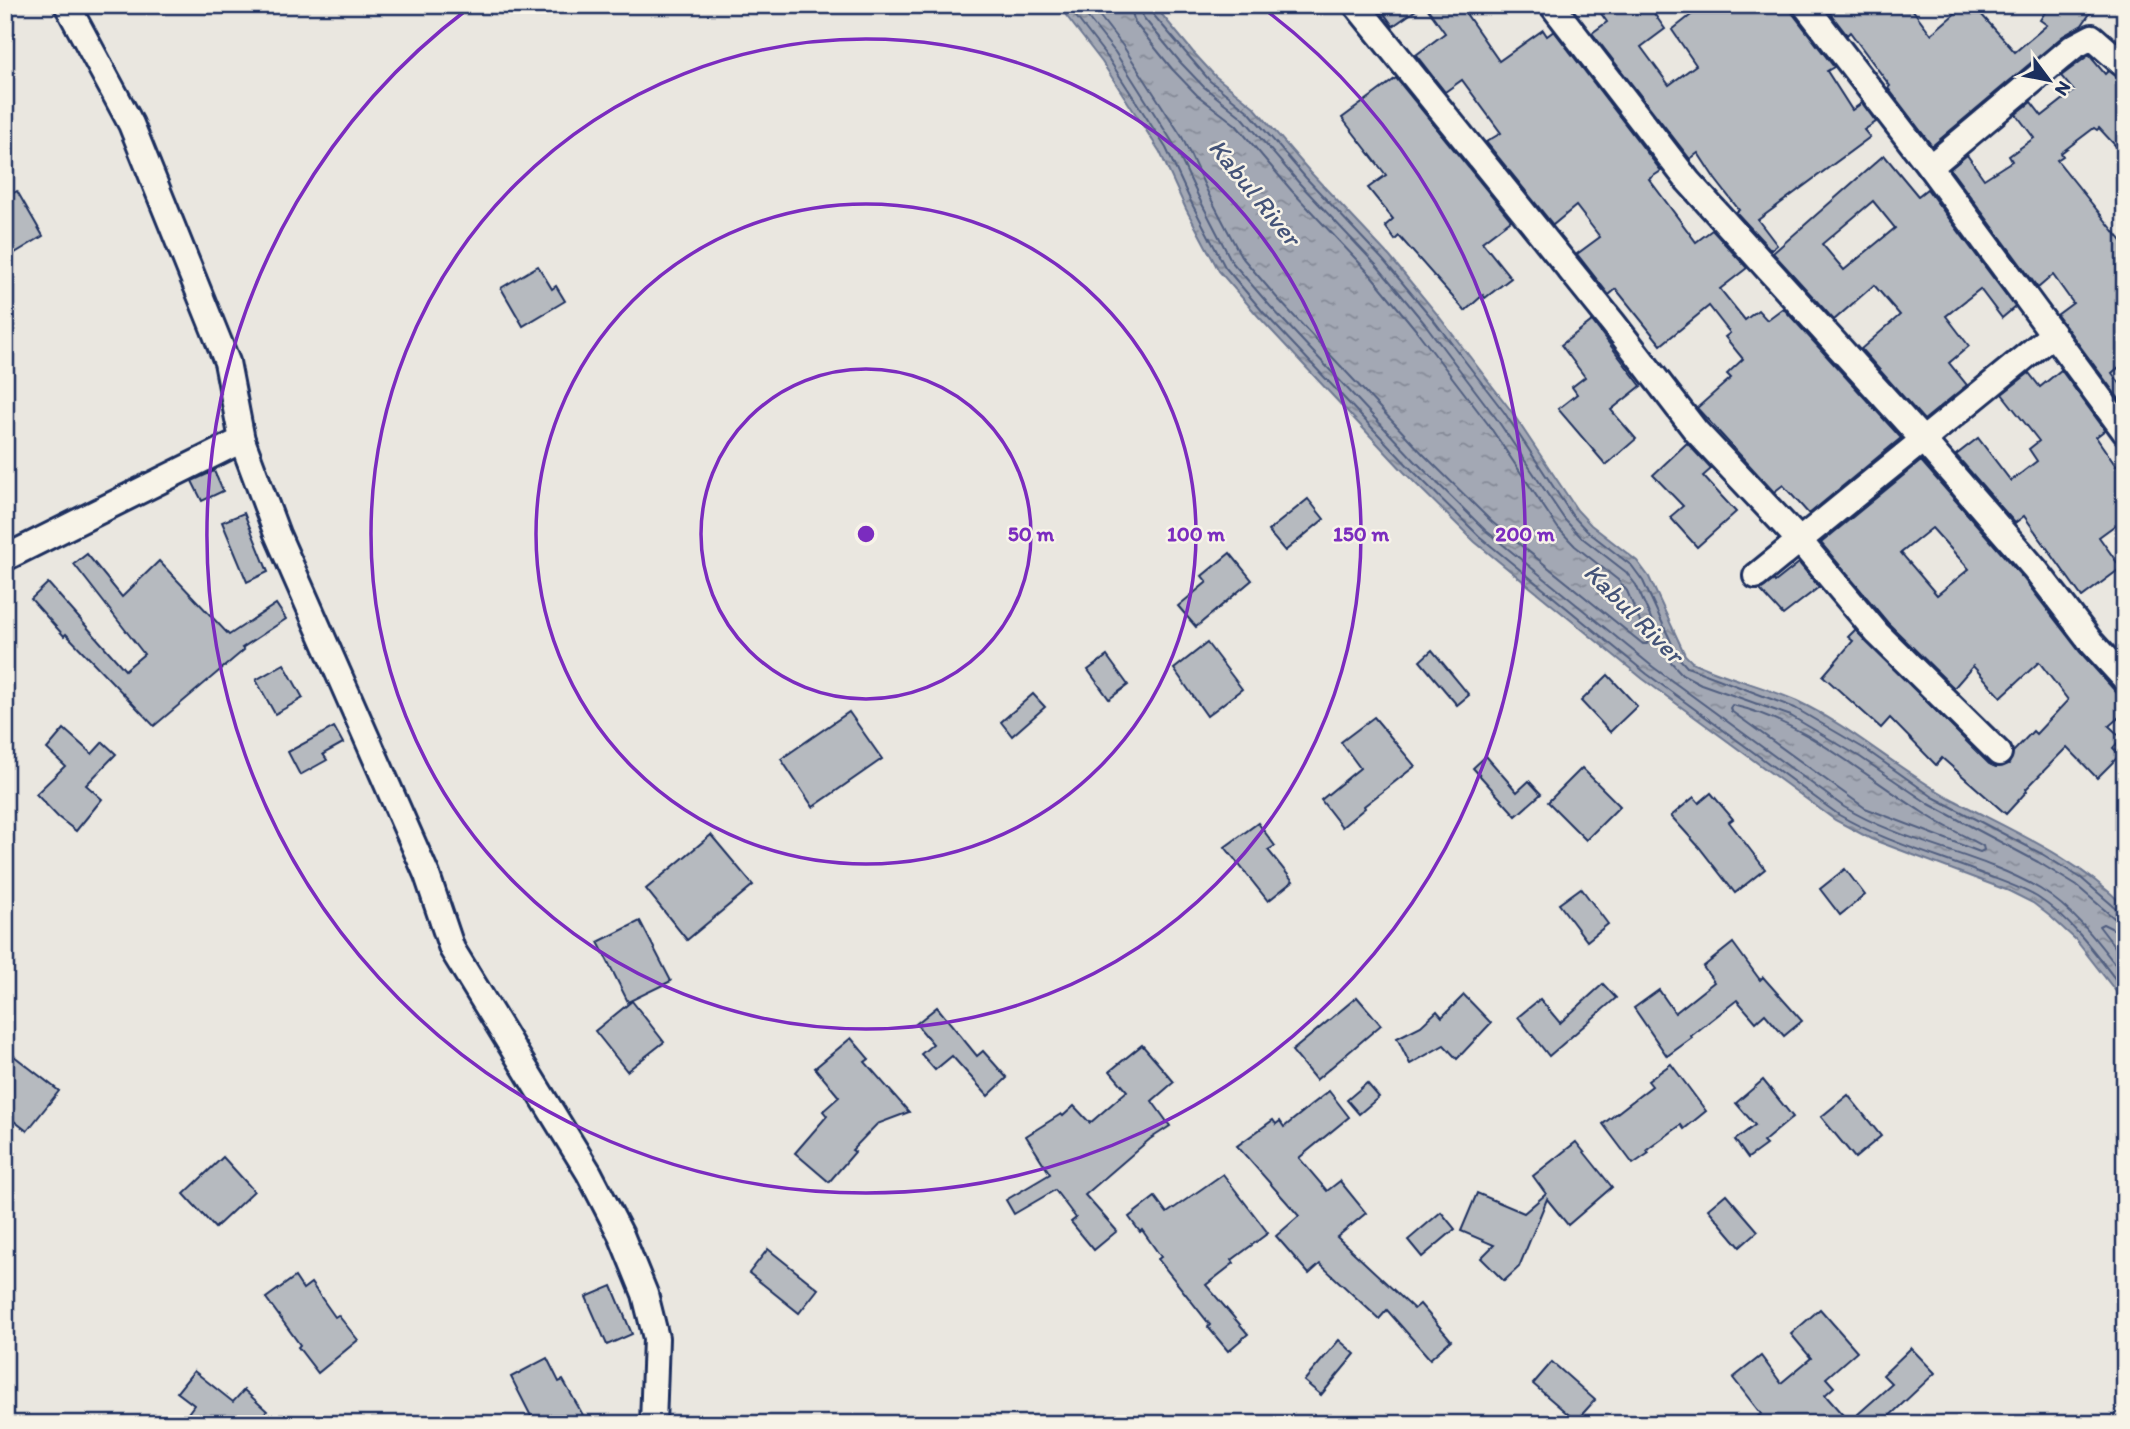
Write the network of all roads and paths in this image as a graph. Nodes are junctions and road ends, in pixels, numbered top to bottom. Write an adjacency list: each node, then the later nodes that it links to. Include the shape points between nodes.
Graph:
1 (67, 5): 9 (street, via 131,124 227,362)
2 (1356, 5): 11 (street, via 1696,431)
3 (1552, 5): 10 (street, via 1688,181)
4 (1805, 5): 6 (street)
5 (2125, 66): 6 (street, via 2092,37 2073,47)
6 (1930, 167): 7 (street)
7 (2053, 334): 8 (street); 10 (street)
8 (2125, 432)
9 (242, 440): 12 (street); 16 (street, via 277,534 427,875 452,949 589,1173 621,1235 645,1294 656,1338)
10 (1923, 440): 11 (street); 14 (street)
11 (1800, 540): 13 (street); 15 (street, via 1877,633)
12 (5, 558)
13 (1756, 576)
14 (2125, 679)
15 (1999, 753)
16 (653, 1424)

